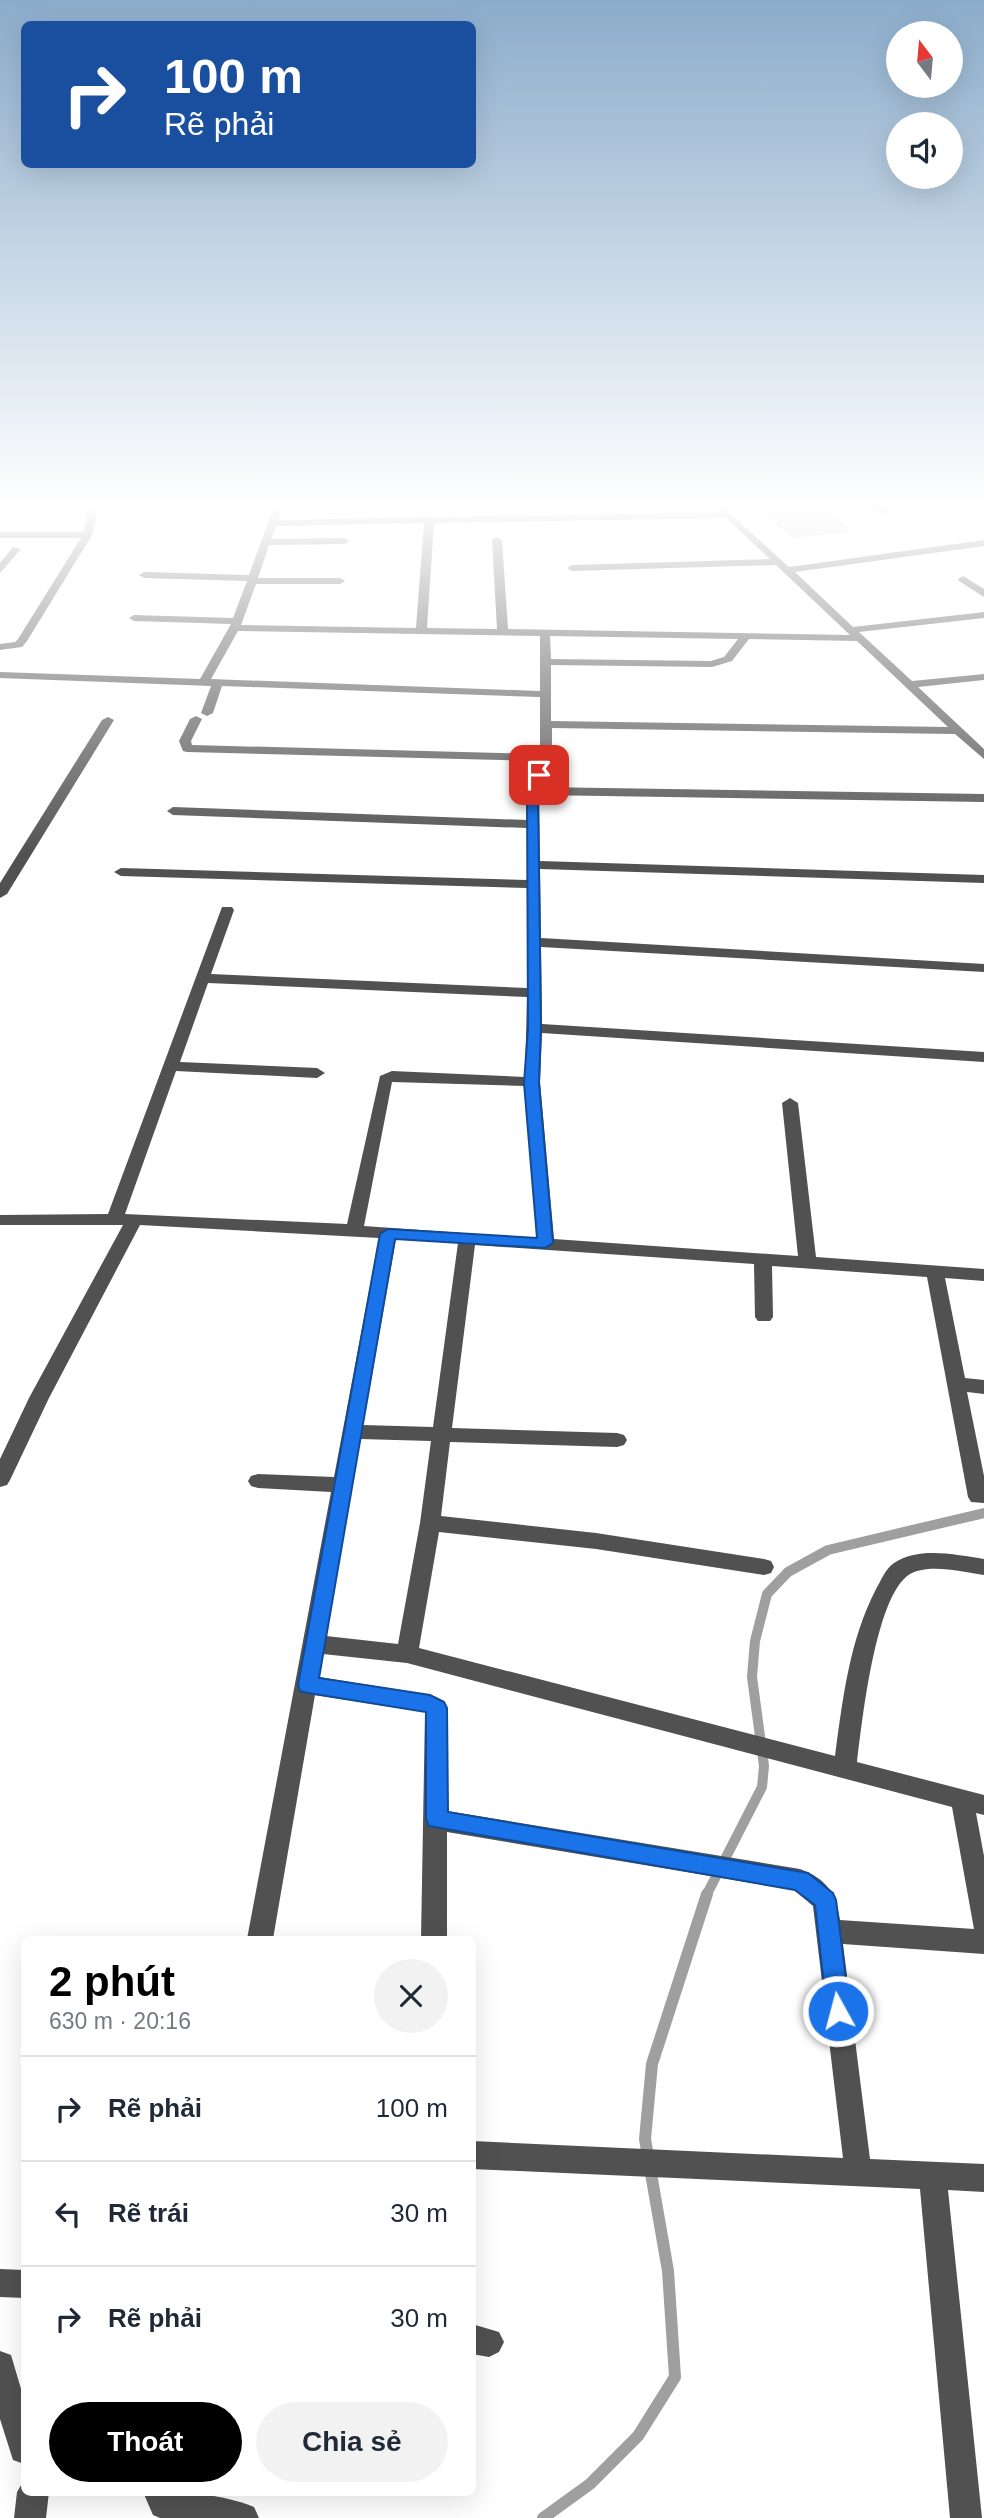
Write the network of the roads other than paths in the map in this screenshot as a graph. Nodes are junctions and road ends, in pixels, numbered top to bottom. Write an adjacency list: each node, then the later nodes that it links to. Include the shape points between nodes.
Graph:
1 (34, 622): 15 (street, via 18,645)
2 (185, 622): 8 (street)
3 (237, 622): 8 (street)
4 (422, 622): 10 (street)
5 (502, 622): 11 (street)
6 (843, 622): 9 (street)
7 (927, 622): 9 (street)
8 (236, 625): 10 (street); 19 (street)
9 (852, 630): 14 (street)
10 (421, 632): 11 (street)
11 (503, 634): 12 (street)
12 (545, 635): 13 (street); 16 (street)
13 (745, 637): 14 (street); 16 (street, via 728,659 712,664)
14 (860, 638): 21 (street)
15 (0, 647)
16 (544, 662): 22 (street)
17 (0, 675): 19 (street)
18 (984, 677): 21 (street)
19 (204, 682): 20 (street)
20 (218, 682): 22 (street); 27 (street, via 185,741 187,748)
21 (909, 685): 25 (street)
22 (543, 694): 24 (street)
23 (108, 720): 36 (street)
24 (544, 724): 25 (street); 27 (street)
25 (957, 731): 26 (street)
26 (983, 752)
27 (546, 758): 28 (street)
28 (533, 792): 29 (street); 31 (street)
29 (984, 799)
30 (173, 811): 31 (street)
31 (533, 824): 32 (street)
32 (532, 865): 34 (street); 35 (street)
33 (121, 872): 35 (street)
34 (984, 879)
35 (533, 884): 38 (street)
36 (2, 889)
37 (227, 909): 40 (street)
38 (534, 942): 39 (street); 41 (street)
39 (984, 968)
40 (202, 978): 41 (street); 44 (street)
41 (534, 993): 42 (street)
42 (535, 1028): 43 (street); 46 (street)
43 (984, 1057)
44 (171, 1066): 45 (street); 49 (street)
45 (317, 1073)
46 (531, 1083): 50 (street, via 385,1079); 53 (street)
47 (790, 1103): 55 (street)
48 (0, 1220): 49 (street)
49 (124, 1220): 50 (street); 64 (street)
50 (354, 1231): 51 (street)
51 (388, 1234): 52 (street); 61 (street)
52 (467, 1239): 53 (street); 62 (street)
53 (545, 1243): 54 (street)
54 (764, 1260): 55 (street); 58 (street)
55 (808, 1263): 56 (street)
56 (935, 1272): 57 (street); 59 (street)
57 (984, 1275)
58 (764, 1317)
59 (956, 1384): 60 (street); 67 (street)
60 (984, 1387)
61 (352, 1432): 62 (street); 66 (street)
62 (441, 1436): 63 (street); 68 (street)
63 (617, 1440)
64 (0, 1480)
65 (258, 1481): 66 (street)
66 (343, 1485): 71 (street)
67 (978, 1497)
68 (430, 1523): 69 (street, via 596,1541); 72 (street)
69 (764, 1567)
70 (984, 1567): 74 (street, via 941,1562 905,1566 895,1575 873,1612 864,1639)
71 (315, 1644): 72 (street); 73 (street)
72 (407, 1654): 74 (street)
73 (308, 1685): 76 (street, via 436,1708); 79 (street)
74 (845, 1768): 75 (street)
75 (973, 1802): 77 (street)
76 (437, 1819): 78 (street, via 800,1880 825,1900); 80 (street)
77 (984, 1925)
78 (829, 1931): 81 (street); 83 (street)
79 (261, 1936)
80 (434, 1936)
81 (984, 1942)
82 (476, 2155): 83 (street)
83 (858, 2172): 84 (street)
84 (933, 2176): 85 (street); 94 (street)
85 (984, 2178)
86 (0, 2283): 87 (street)
87 (21, 2284)
88 (0, 2367): 89 (street)
89 (21, 2439)
90 (33, 2496): 92 (street)
91 (161, 2496): 93 (street, via 164,2504)
92 (30, 2518)
93 (243, 2518)
94 (966, 2518)

